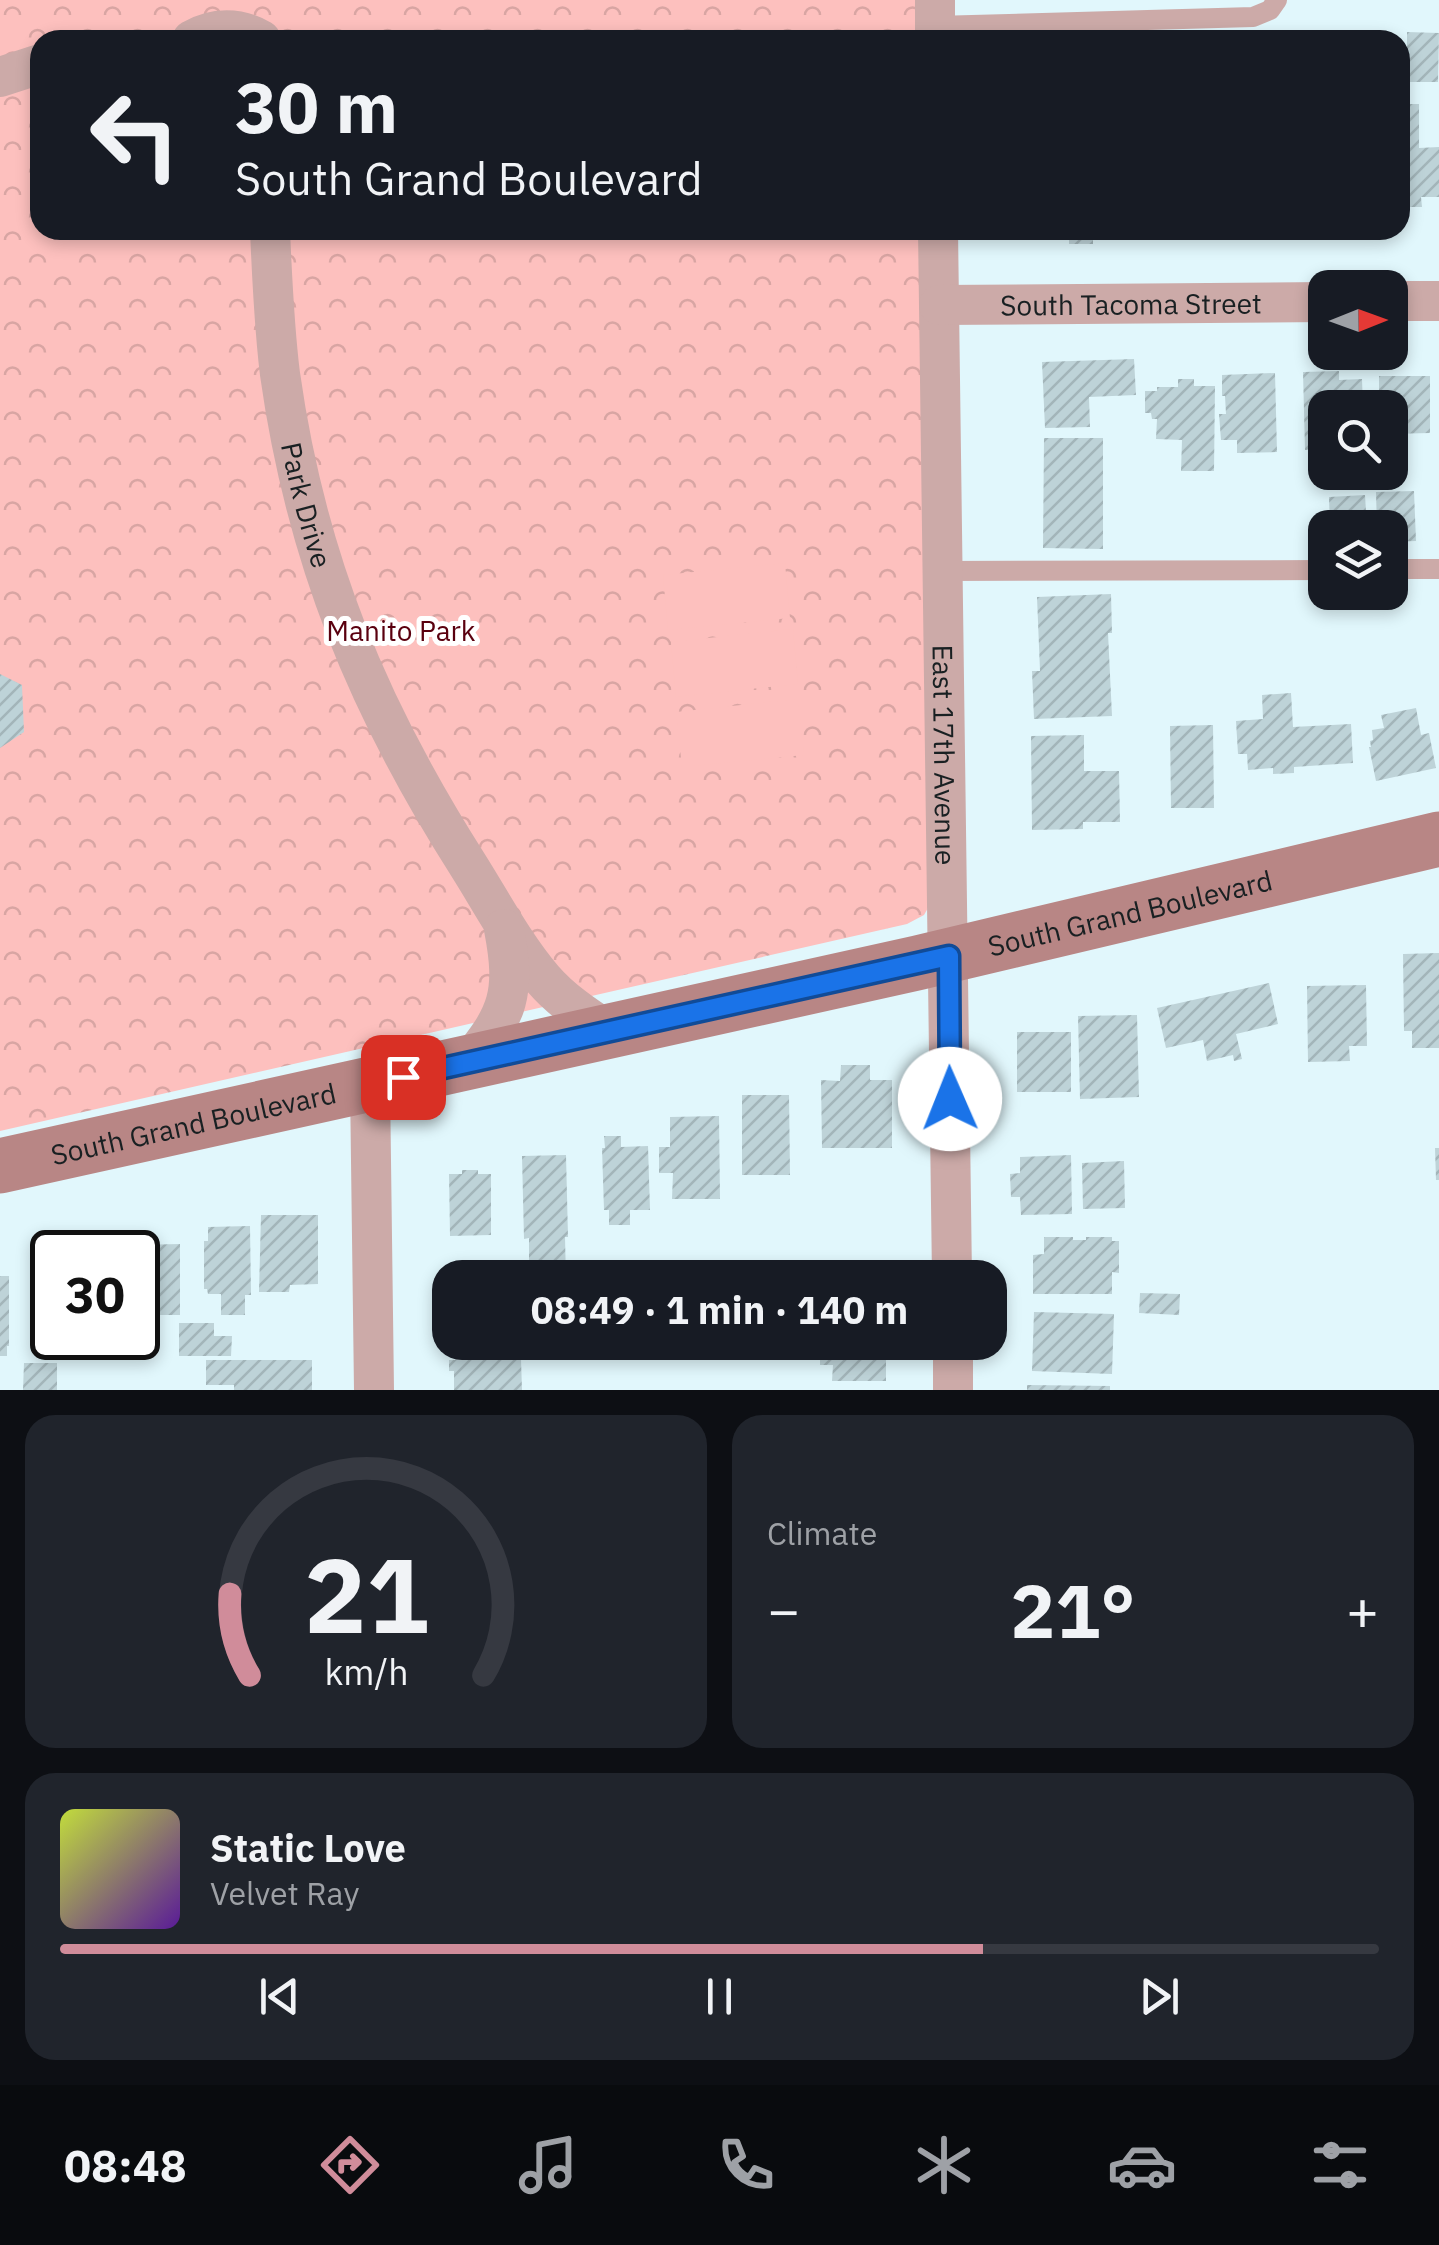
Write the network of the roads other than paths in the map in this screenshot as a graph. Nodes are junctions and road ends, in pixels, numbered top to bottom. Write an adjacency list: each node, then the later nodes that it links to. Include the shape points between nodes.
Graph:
1 (1277, 0): 2 (lane, via 1253,17)
2 (935, 22)
3 (30, 67): 4 (street)
4 (0, 76)
5 (271, 240): 16 (street, Park Drive, via 288,419 331,593 396,744)
6 (938, 240): 10 (street, East 17th Avenue)
7 (1408, 301): 8 (street)
8 (1439, 301)
9 (1308, 302): 10 (street, South Tacoma Street)
10 (939, 304): 14 (street, East 17th Avenue)
11 (1408, 569): 12 (lane)
12 (1439, 569)
13 (1308, 570): 14 (lane)
14 (943, 571): 17 (street, East 17th Avenue)
15 (1439, 839): 17 (main road, South Grand Boulevard)
16 (500, 916): 18 (street, Park Drive, via 544,980); 19 (street, Park Drive, via 509,963 507,1004)
17 (949, 956): 18 (main road, South Grand Boulevard); 22 (street, East 17th Avenue)
18 (608, 1032): 19 (main road, South Grand Boulevard)
19 (468, 1062): 20 (main road, South Grand Boulevard)
20 (370, 1084): 21 (main road, South Grand Boulevard); 24 (street)
21 (0, 1166)
22 (952, 1260)
23 (952, 1360): 25 (street)
24 (374, 1390)
25 (953, 1390)

